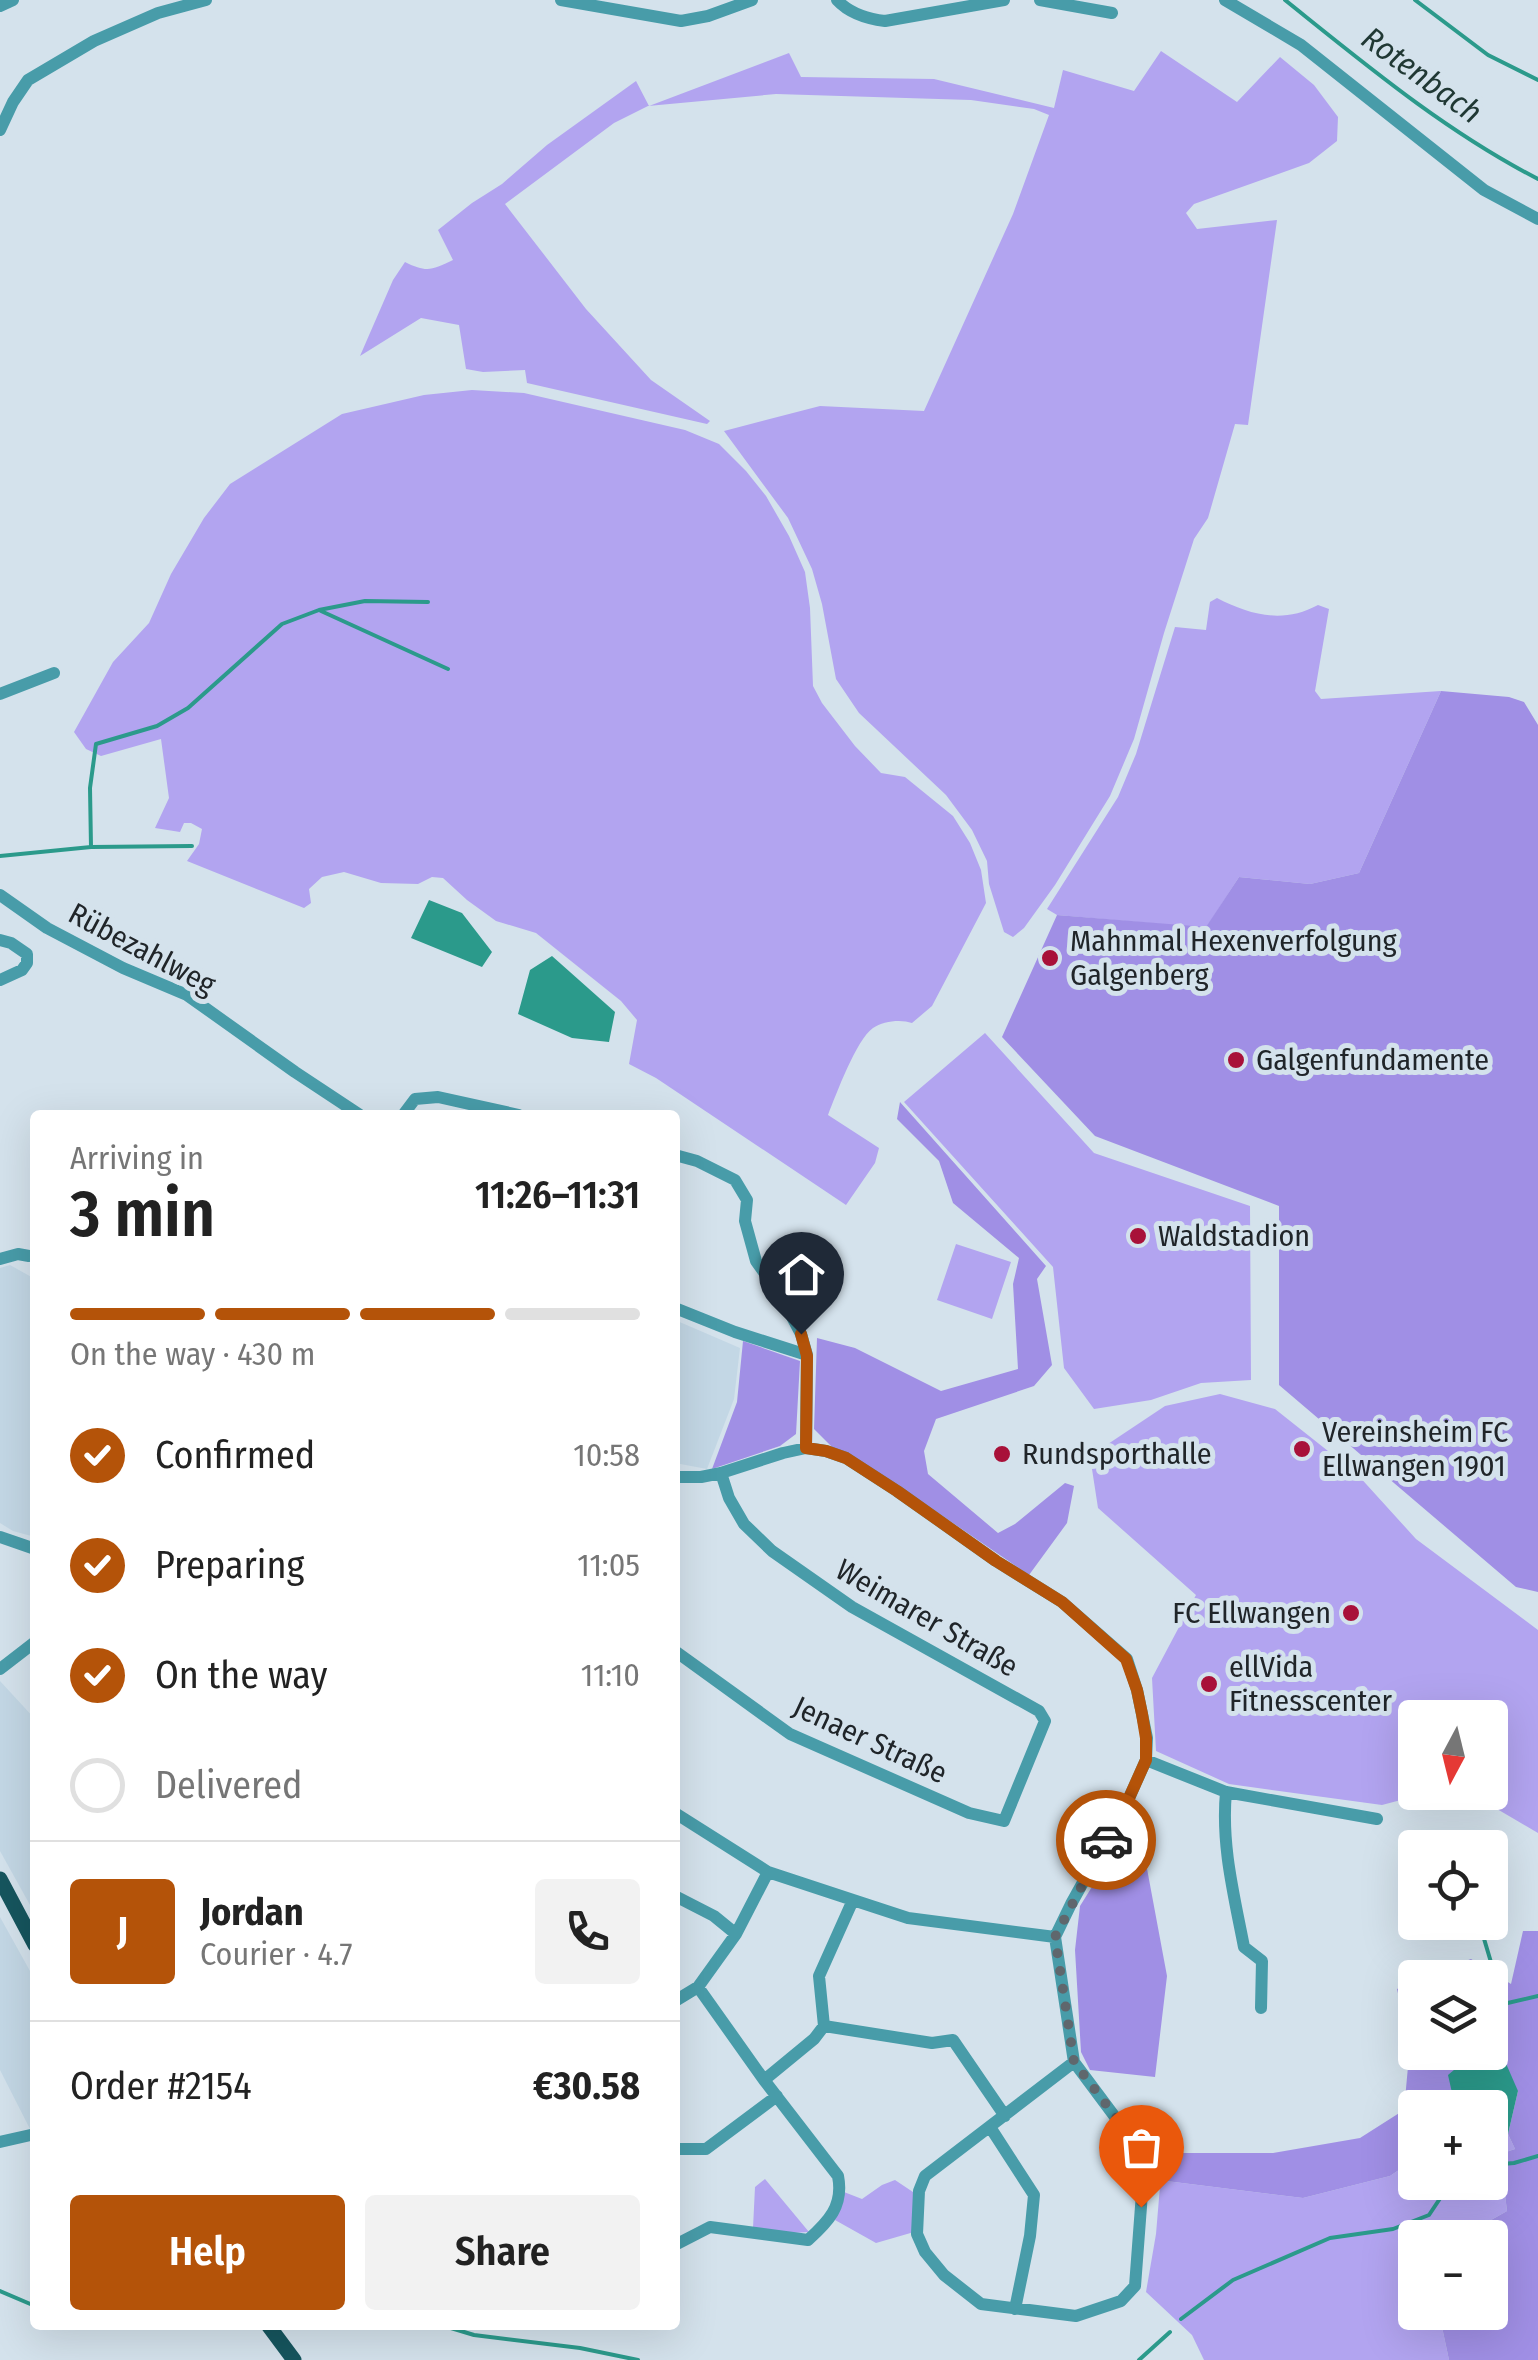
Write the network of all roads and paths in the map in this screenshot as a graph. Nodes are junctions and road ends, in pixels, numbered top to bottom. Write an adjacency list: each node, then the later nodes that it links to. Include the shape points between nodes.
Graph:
1 (13, 0): 9 (street)
2 (206, 0): 11 (street, via 94,41 28,80)
3 (562, 0): 4 (street, via 681,21)
4 (752, 0)
5 (837, 0): 6 (street, via 868,19 885,20)
6 (1004, 0)
7 (1040, 0): 10 (street)
8 (1225, 0): 12 (street, via 1301,44 1484,190)
9 (0, 6)
10 (1112, 13)
11 (0, 130)
12 (1538, 219)
13 (54, 672): 14 (street)
14 (0, 694)
15 (0, 895): 18 (street, Rübezahlweg, via 48,928 187,995)
16 (0, 940): 17 (street, via 26,954 27,963)
17 (0, 980)
18 (352, 1110)
19 (407, 1110): 20 (street, via 416,1099 438,1097)
20 (496, 1110)
21 (680, 1157): 25 (street, via 735,1180 747,1200 745,1221 756,1261 781,1296)
22 (29, 1256): 23 (street)
23 (0, 1259)
24 (680, 1310): 25 (street)
25 (807, 1356): 26 (street)
26 (806, 1448): 27 (street); 34 (street, via 846,1458 897,1491 1062,1602 1126,1659)
27 (721, 1473): 28 (street); 38 (street, Weimarer Straße, via 744,1524 772,1551 852,1607 1039,1711 1045,1721)
28 (680, 1478)
29 (0, 1538): 30 (street)
30 (30, 1547)
31 (30, 1646): 33 (street)
32 (680, 1655): 38 (street, Jenaer Straße, via 790,1734 969,1813)
33 (0, 1668)
34 (1146, 1760): 35 (street); 45 (street)
35 (1226, 1792): 37 (street); 48 (street, via 1226,1848 1244,1946 1262,1961)
36 (680, 1816): 39 (street)
37 (1376, 1819)
38 (1004, 1820)
39 (768, 1872): 42 (street); 43 (street)
40 (0, 1879): 44 (main road)
41 (680, 1899): 43 (street)
42 (853, 1900): 45 (street, via 908,1918); 49 (street, via 819,1976)
43 (736, 1934): 46 (street)
44 (30, 1936)
45 (1055, 1937): 50 (street)
46 (698, 1987): 47 (street); 51 (street)
47 (680, 1998)
48 (1261, 2008)
49 (824, 2026): 51 (street); 53 (street, via 932,2043 953,2040)
50 (1074, 2062): 53 (street); 59 (street, via 1121,2124 1143,2180 1135,2286 1121,2302 1076,2316)
51 (764, 2080): 52 (street)
52 (777, 2096): 57 (street, via 706,2150); 58 (street, via 838,2176 831,2220 808,2240 710,2227)
53 (1005, 2116): 54 (street)
54 (990, 2127): 59 (street, via 1034,2195); 59 (street, via 925,2176 917,2234 944,2275 981,2304)
55 (30, 2135): 56 (street)
56 (0, 2142)
57 (680, 2149)
58 (680, 2242)
59 (1015, 2309)
60 (272, 2330): 61 (main road)
61 (294, 2360)

